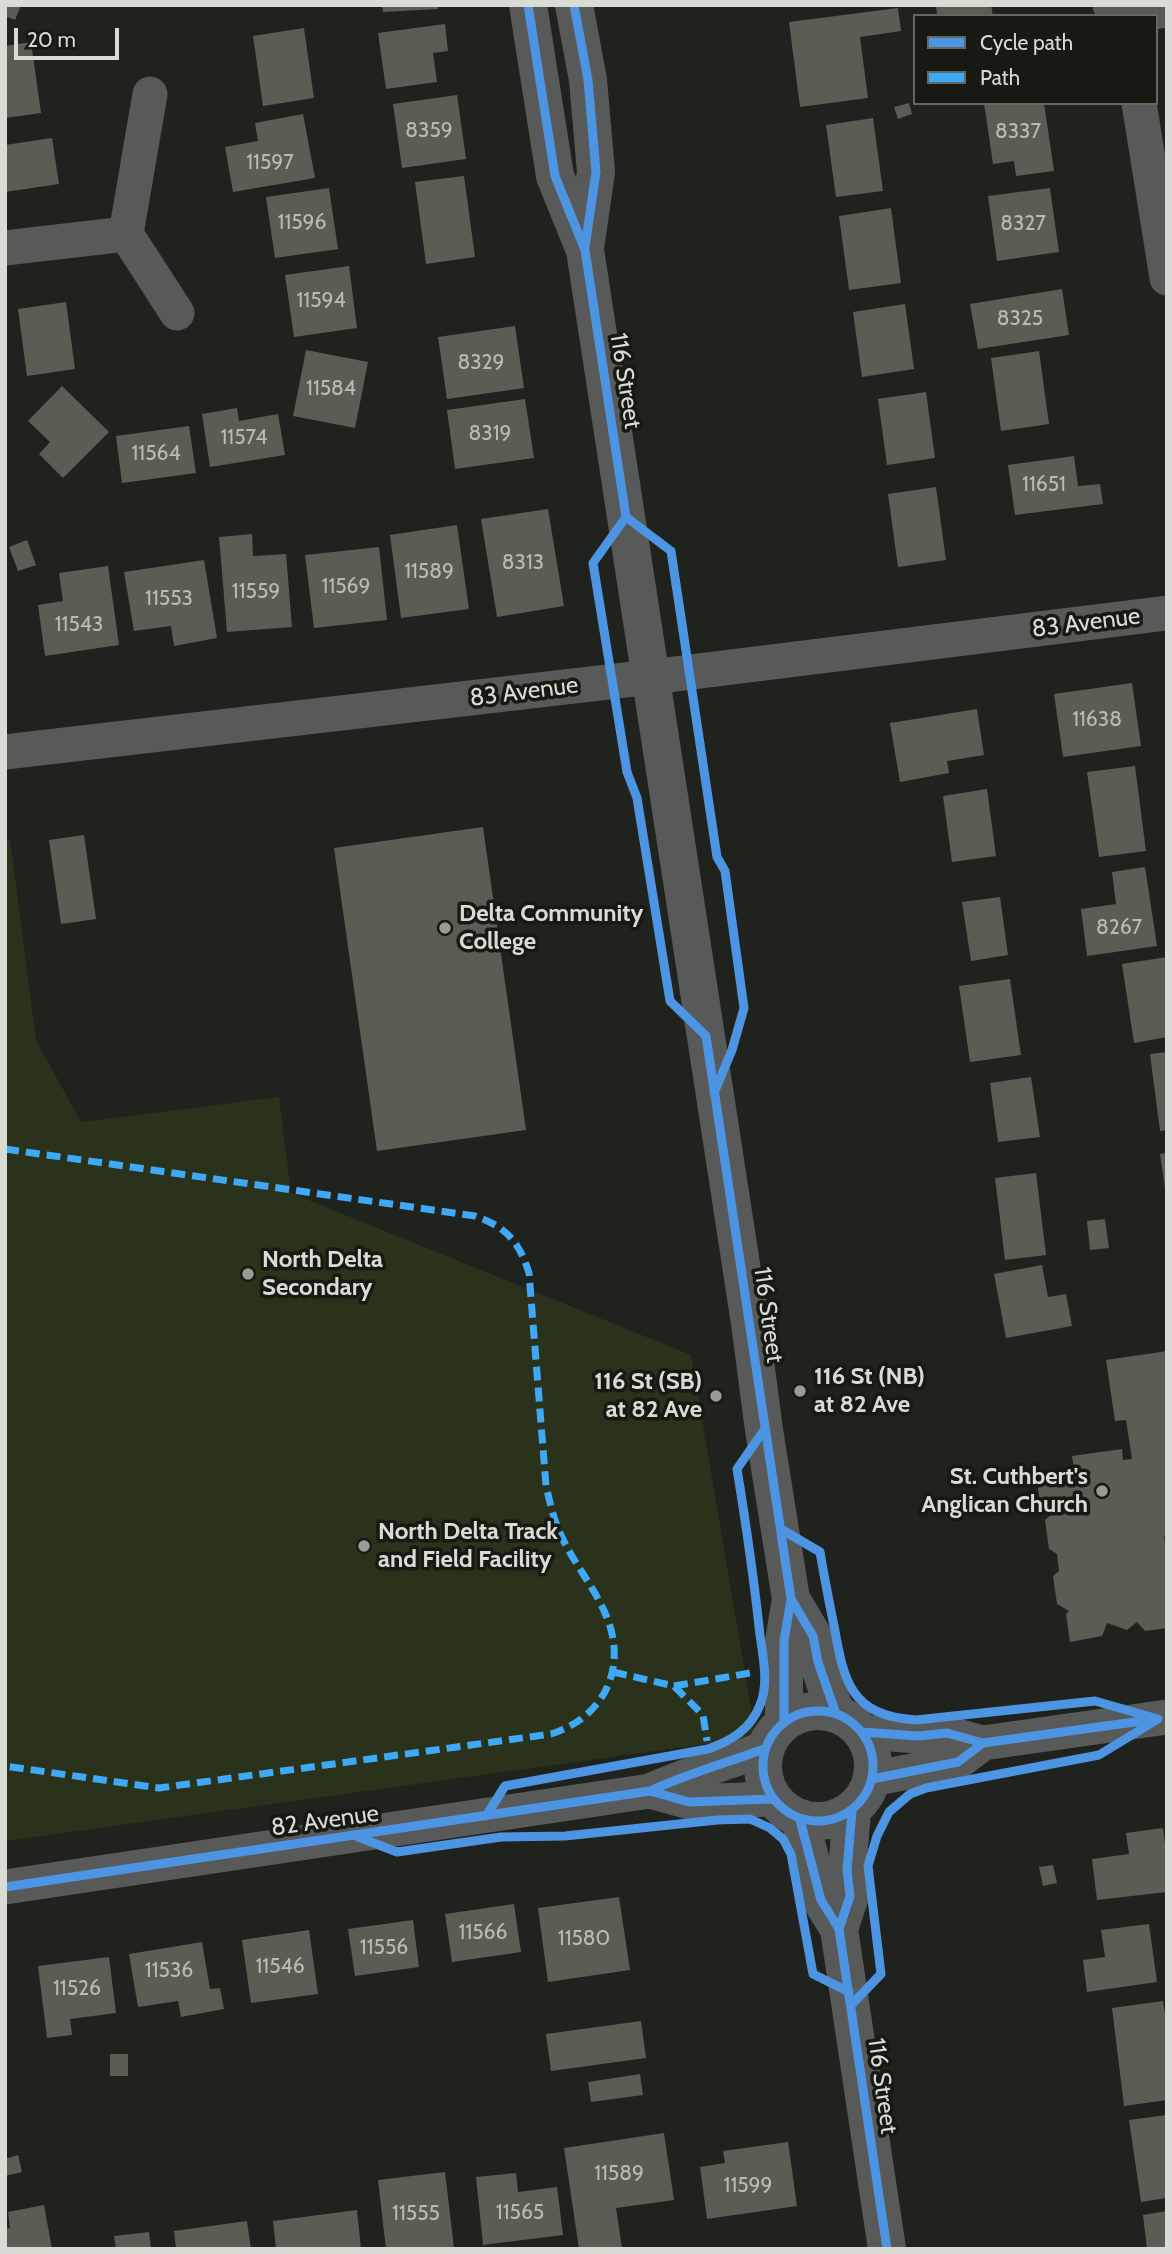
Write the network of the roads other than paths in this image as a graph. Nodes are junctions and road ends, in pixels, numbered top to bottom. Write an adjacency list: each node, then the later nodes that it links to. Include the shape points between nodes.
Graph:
1 (528, 5): 9 (street, 116 Street, via 555,176)
2 (574, 5): 9 (street, 116 Street, via 588,79 596,172)
3 (1167, 10): 4 (street)
4 (1140, 14)
5 (150, 94): 7 (street)
6 (1139, 105): 10 (street)
7 (126, 234): 8 (street); 11 (street)
8 (5, 248)
9 (585, 250): 13 (street, 116 Street)
10 (1167, 278)
11 (177, 313)
12 (1167, 612): 13 (street, 83 Avenue)
13 (651, 677): 14 (street, 83 Avenue); 15 (street, 116 Street)
14 (5, 752)
15 (791, 1599): 17 (street, 116 Street, via 813,1636 818,1662); 18 (street, 116 Street)
16 (1167, 1717): 19 (street)
17 (849, 1723): 18 (street, via 818,1710 801,1713); 19 (street, via 918,1736 947,1734); 20 (street, via 872,1755)
18 (774, 1735): 21 (street, 82 Avenue, via 711,1769); 22 (street, via 762,1766 764,1783)
19 (983, 1743): 20 (street, via 958,1762)
20 (872, 1779): 23 (street)
21 (650, 1791): 22 (street, 82 Avenue, via 689,1802); 24 (street, 82 Avenue)
22 (786, 1809): 23 (street, via 818,1822); 25 (street, 116 Street, via 821,1900)
23 (852, 1811): 25 (street, 116 Street, via 847,1870 850,1896)
24 (5, 1887)
25 (839, 1929): 26 (street, 116 Street)
26 (887, 2249)

